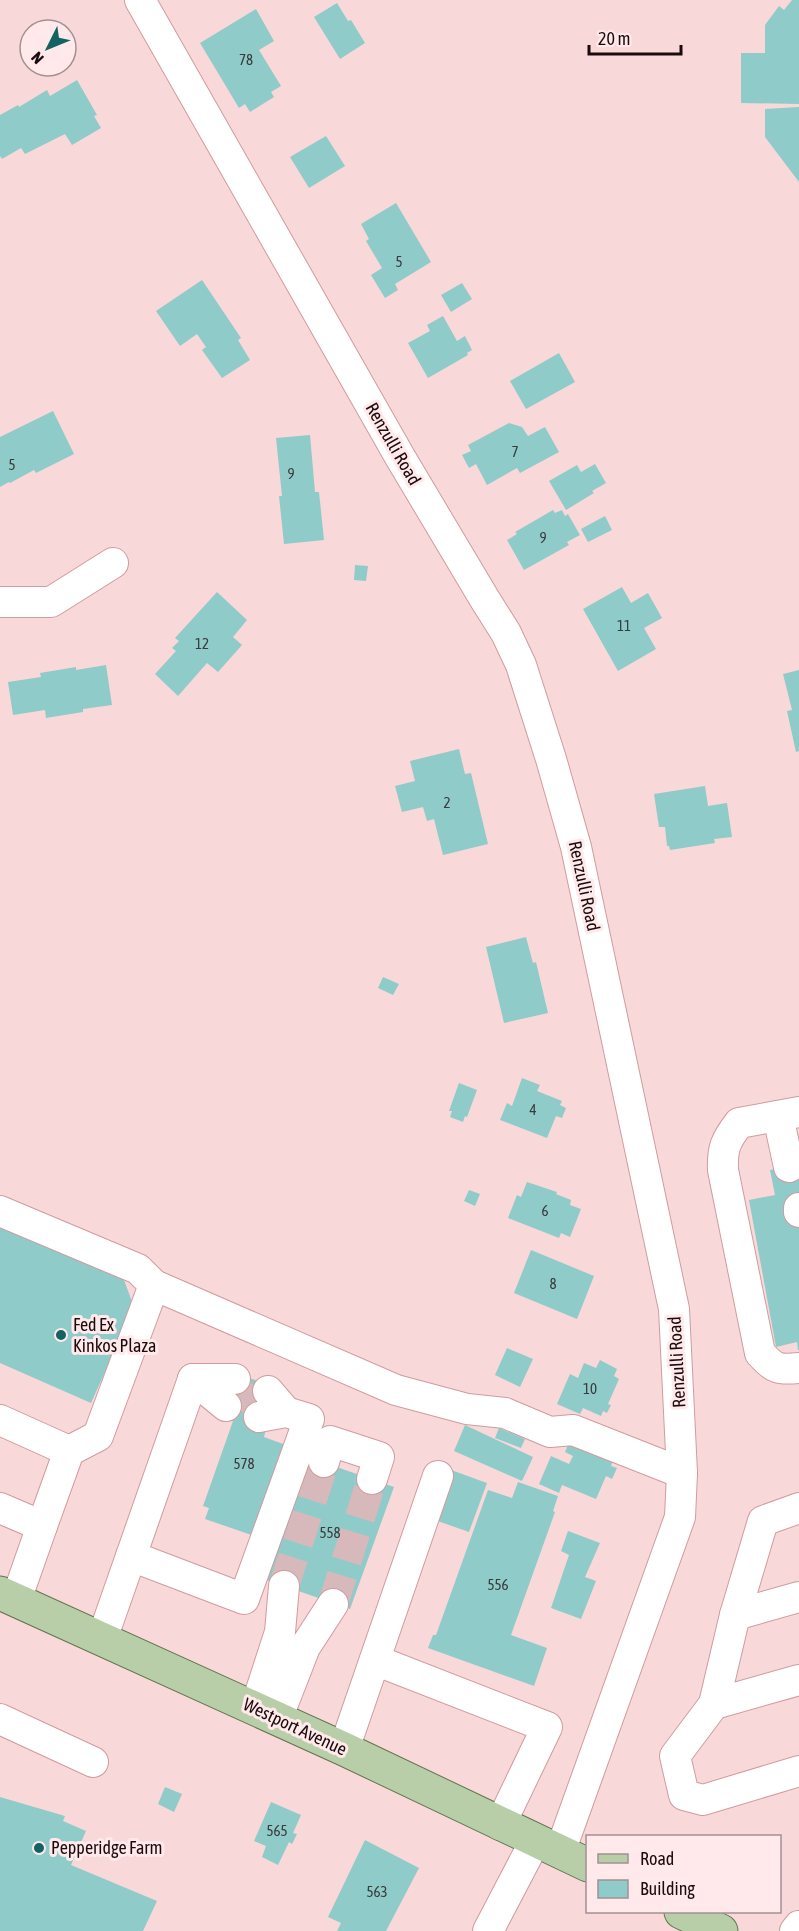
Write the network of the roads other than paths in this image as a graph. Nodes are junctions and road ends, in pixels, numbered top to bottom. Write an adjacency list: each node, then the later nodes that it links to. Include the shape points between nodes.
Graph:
1 (140, 0): 14 (street, Renzulli Road, via 394,446 507,633 521,665 576,847 674,1309)
2 (113, 563): 3 (street, via 51,602)
3 (0, 602)
4 (789, 1114): 5 (street); 8 (street, via 739,1123 722,1153 760,1353 770,1365 782,1370)
5 (789, 1167)
6 (0, 1211): 7 (street, via 138,1269)
7 (154, 1285): 12 (street, via 98,1436); 14 (street, via 396,1390 467,1409 505,1413 550,1432 573,1430)
8 (799, 1368)
9 (231, 1392): 20 (street, via 193,1379)
10 (269, 1406): 20 (street, via 309,1419 244,1599)
11 (0, 1420): 12 (street)
12 (69, 1451): 19 (street)
13 (324, 1462): 16 (street, via 330,1441 379,1457)
14 (682, 1473): 36 (street, Renzulli Road, via 680,1517)
15 (438, 1476): 27 (street)
16 (372, 1479)
17 (0, 1508): 19 (street)
18 (799, 1508): 25 (street, via 763,1521)
19 (42, 1526): 22 (street)
20 (131, 1556): 26 (street)
21 (284, 1586): 30 (street)
22 (8, 1596): 26 (main road, Westport Avenue)
23 (799, 1597): 25 (street)
24 (333, 1604): 30 (street)
25 (735, 1615): 29 (street)
26 (102, 1639): 30 (main road, Westport Avenue)
27 (375, 1660): 32 (street); 35 (street, via 547,1727)
28 (799, 1680): 29 (street)
29 (714, 1704): 34 (street, via 675,1755 684,1795 703,1800)
30 (266, 1714): 32 (main road, Westport Avenue)
31 (0, 1719): 33 (street)
32 (344, 1749): 35 (main road, Westport Avenue)
33 (93, 1762)
34 (799, 1771)
35 (500, 1825): 36 (main road, Westport Avenue)
36 (561, 1853): 39 (street, Renzulli Road)
37 (685, 1913): 40 (main road)
38 (799, 1926): 41 (street)
39 (488, 1931)
40 (721, 1931)
41 (795, 1931)

